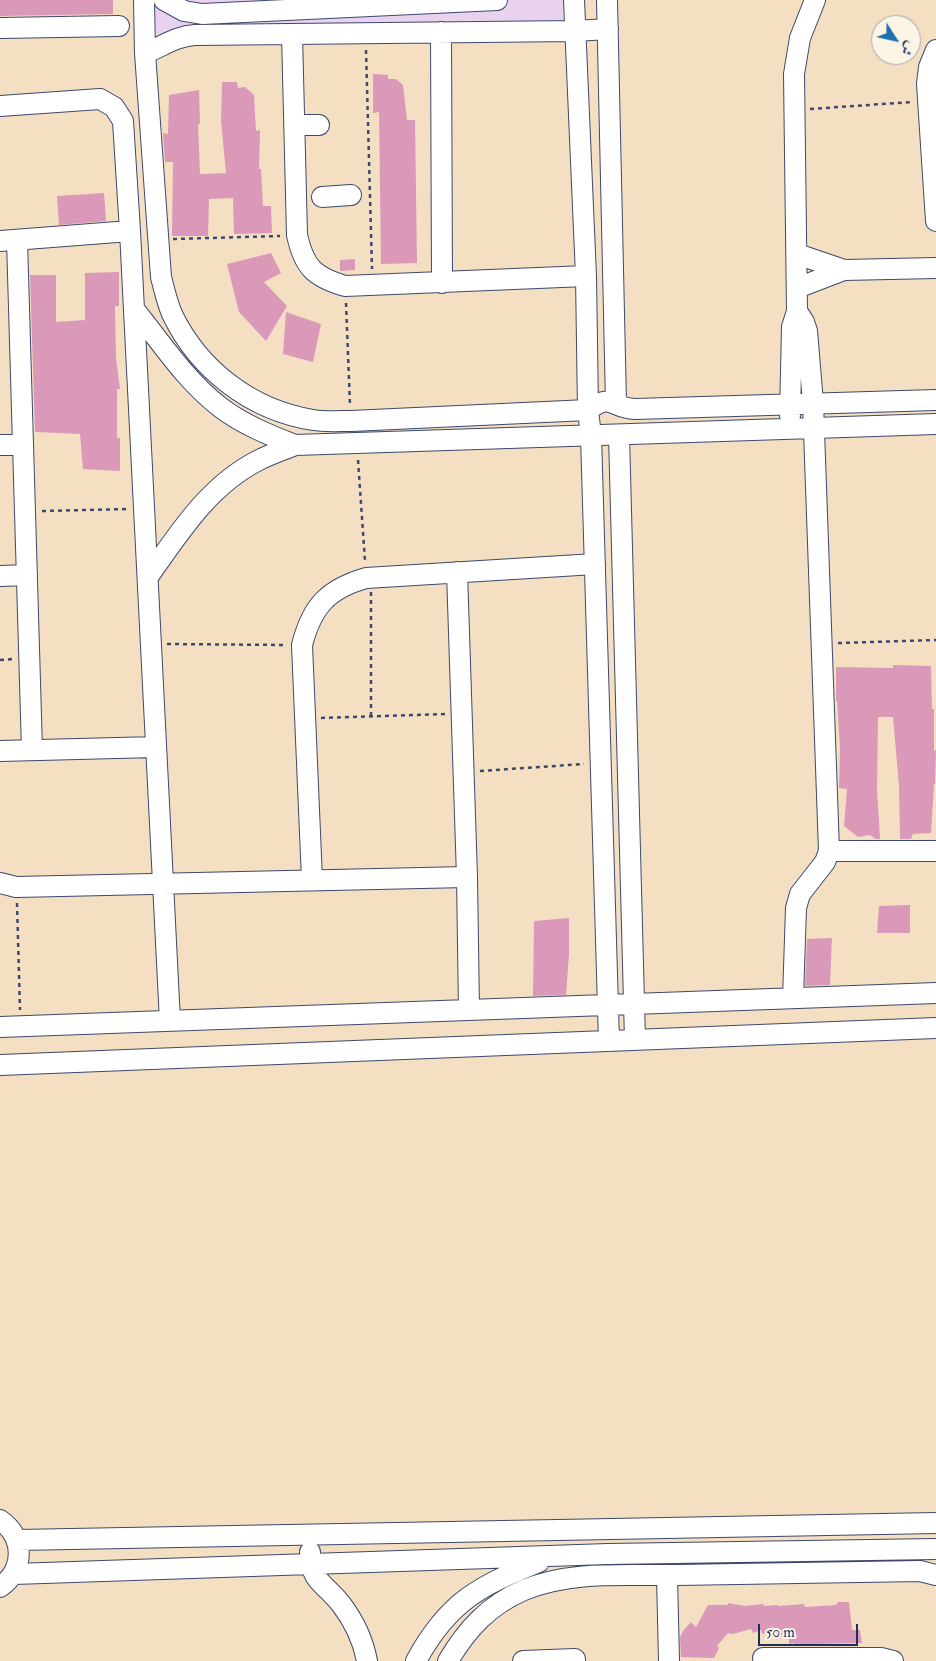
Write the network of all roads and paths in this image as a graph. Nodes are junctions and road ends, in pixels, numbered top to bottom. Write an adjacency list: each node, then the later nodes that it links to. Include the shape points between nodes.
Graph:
1 (144, 0): 19 (street)
2 (164, 0): 8 (street, via 184,11 202,14)
3 (497, 0): 7 (street)
4 (574, 0): 13 (street)
5 (608, 0): 12 (street)
6 (815, 0): 22 (street, via 800,38 794,74)
7 (451, 1): 9 (street)
8 (291, 5): 9 (street)
9 (405, 5): 16 (street)
10 (119, 26): 11 (street)
11 (0, 28)
12 (608, 29): 13 (street); 44 (street)
13 (575, 31): 14 (street); 35 (street)
14 (441, 32): 16 (street); 36 (street)
15 (365, 33): 16 (street); 17 (street); 37 (path)
16 (406, 33)
17 (292, 34): 19 (street, via 188,35); 23 (street)
18 (936, 50): 20 (street, via 928,67)
19 (145, 53): 31 (street)
20 (928, 101): 22 (path); 27 (street)
21 (0, 106): 28 (street, via 92,99 108,102 114,107 123,121)
22 (794, 110): 32 (street)
23 (294, 125): 24 (street); 29 (street)
24 (319, 125)
25 (352, 195): 26 (street)
26 (322, 197)
27 (936, 221)
28 (130, 231): 30 (street); 40 (street)
29 (297, 235): 31 (path); 38 (street, via 301,254 311,270 326,281)
30 (8, 240): 54 (street)
31 (157, 240): 47 (street, via 161,277 172,313 190,345 214,373 244,396 278,412 314,420)
32 (797, 254): 34 (street); 39 (street)
33 (936, 268): 34 (street)
34 (844, 270): 39 (street)
35 (586, 276): 36 (street); 46 (street)
36 (442, 282): 37 (street)
37 (372, 285): 38 (street)
38 (345, 286): 47 (path)
39 (797, 288): 41 (street)
40 (134, 309): 55 (street, via 189,379 220,407 256,429); 57 (street)
41 (797, 311): 43 (street, via 807,331); 45 (street, via 792,327)
42 (936, 400): 43 (street)
43 (814, 403): 45 (street); 49 (street)
44 (616, 404): 45 (street, via 634,409); 46 (street, via 602,401)
45 (790, 404): 50 (street)
46 (588, 410): 47 (street); 52 (street)
47 (351, 421)
48 (936, 424): 49 (street)
49 (814, 428): 50 (street); 67 (street)
50 (790, 429): 51 (street)
51 (619, 434): 52 (street); 85 (street)
52 (591, 436): 53 (street); 59 (street)
53 (357, 443): 55 (street); 64 (path)
54 (23, 445): 56 (street); 58 (street)
55 (295, 445): 63 (street, via 259,460 227,480 199,507)
56 (0, 446)
57 (144, 509): 58 (path); 63 (street)
58 (25, 511): 61 (street)
59 (595, 564): 60 (street); 75 (street)
60 (457, 572): 64 (street); 69 (street)
61 (27, 575): 62 (street); 73 (street)
62 (0, 576)
63 (148, 577): 66 (street)
64 (369, 578): 68 (street, via 347,584 330,594 307,626); 70 (path)
65 (936, 640): 67 (path)
66 (151, 644): 68 (path); 72 (street)
67 (821, 644): 77 (street)
68 (302, 645): 71 (street)
69 (462, 713): 70 (path); 76 (street)
70 (371, 716): 71 (path)
71 (305, 718): 80 (street)
72 (156, 747): 73 (street); 81 (street)
73 (32, 750): 74 (street)
74 (0, 751)
75 (601, 763): 76 (path); 86 (street)
76 (463, 772): 79 (street)
77 (829, 851): 78 (street); 84 (street, via 825,862 800,894 796,908)
78 (936, 851)
79 (467, 877): 80 (street); 87 (street)
80 (312, 880): 81 (street)
81 (163, 884): 82 (street); 88 (street)
82 (8, 885): 89 (path)
83 (936, 993): 84 (street)
84 (793, 998): 85 (street)
85 (633, 1004): 86 (street); 92 (street)
86 (609, 1005): 87 (street); 93 (street)
87 (468, 1010): 88 (street)
88 (170, 1021): 89 (street)
89 (20, 1026): 90 (street)
90 (0, 1027)
91 (936, 1028): 92 (street)
92 (635, 1040): 93 (street)
93 (609, 1041): 94 (street)
94 (0, 1064)
95 (0, 1520): 99 (street)
96 (936, 1523): 97 (street)
97 (557, 1531): 98 (street); 101 (street, via 560,1541)
98 (311, 1535): 99 (street); 102 (street)
99 (17, 1540): 105 (street, via 19,1558)
100 (936, 1550): 101 (street)
101 (553, 1556): 102 (street); 109 (street, via 488,1584 458,1604)
102 (310, 1564): 105 (street); 108 (street, via 317,1579 349,1615)
103 (936, 1575): 104 (street, via 920,1571)
104 (667, 1576): 110 (street, via 607,1575 560,1579 524,1590 491,1608 462,1638); 112 (street)
105 (5, 1586)
106 (763, 1658): 113 (street, via 881,1658)
107 (575, 1659): 111 (street)
108 (367, 1661)
109 (416, 1661)
110 (448, 1661)
111 (523, 1661)
112 (669, 1661)
113 (893, 1661)

